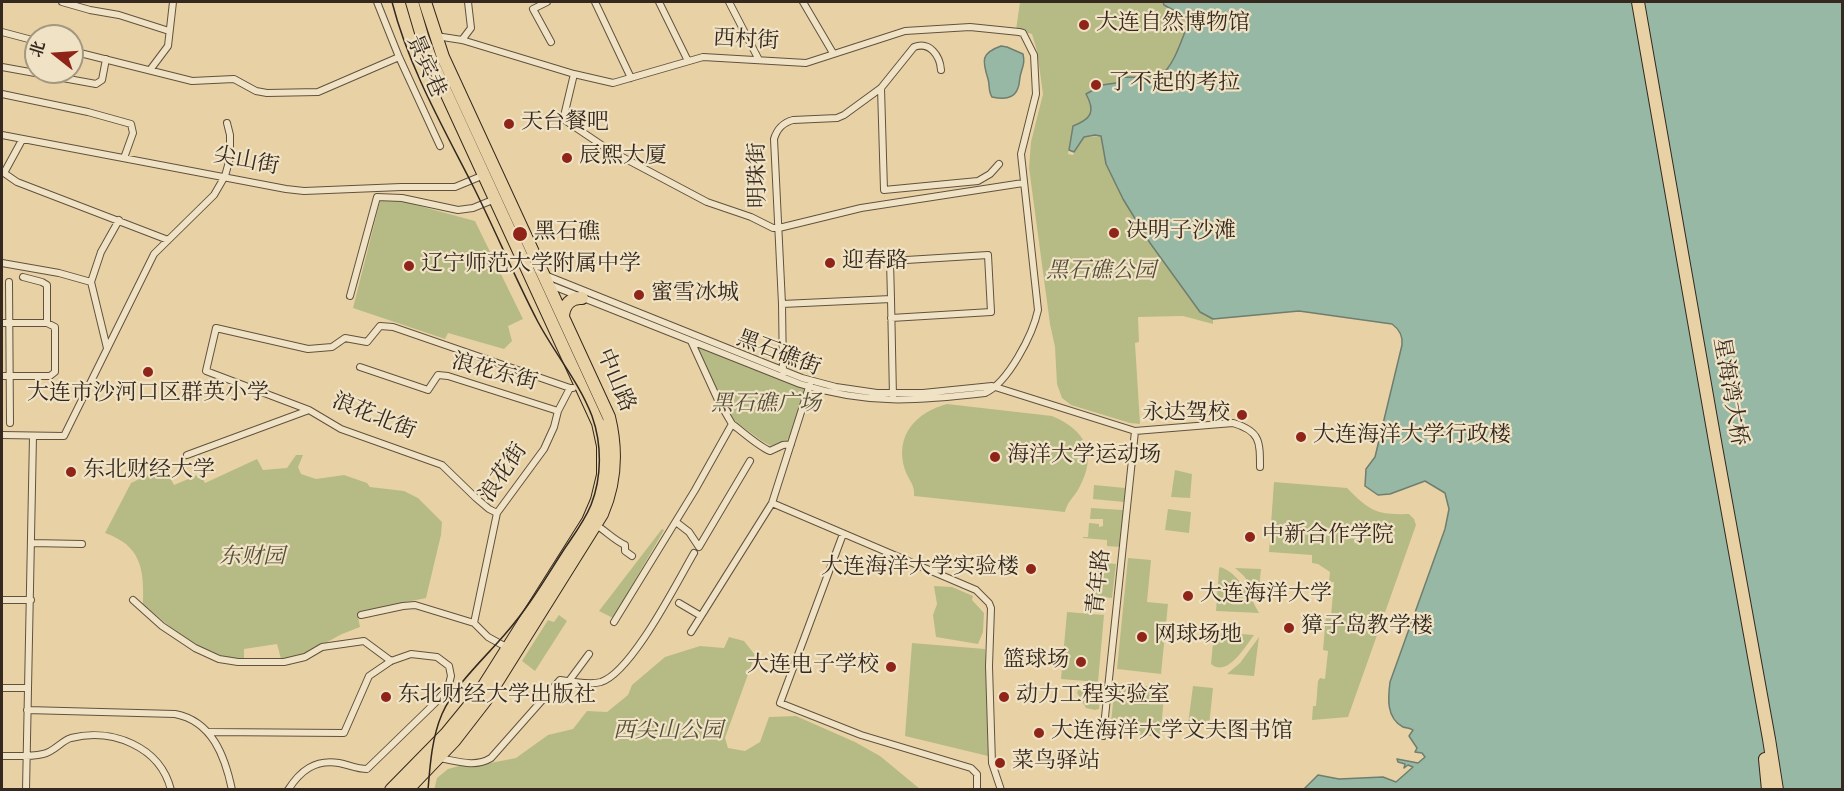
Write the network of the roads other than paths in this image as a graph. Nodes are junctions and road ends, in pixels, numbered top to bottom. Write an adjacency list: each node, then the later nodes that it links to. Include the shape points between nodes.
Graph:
1 (62, 2): 14 (street)
2 (173, 2): 14 (street)
3 (377, 2): 22 (street, 景宾巷)
4 (412, 2): 40 (highway, 中山路, via 431,60)
5 (425, 2): 16 (highway, 中山路)
6 (468, 2): 18 (street, via 471,28)
7 (547, 2): 19 (street, via 533,9)
8 (594, 2): 30 (street)
9 (659, 2): 25 (street)
10 (729, 2): 24 (street)
11 (803, 2): 20 (street)
12 (1631, 2): 123 (highway, 星海湾大桥)
13 (1638, 2): 124 (highway, 星海湾大桥)
14 (169, 31): 27 (street, via 168,46)
15 (2, 32): 17 (street)
16 (435, 36): 18 (street, 西村街); 52 (highway, 中山路)
17 (24, 38)
18 (462, 40): 29 (street, 西村街)
19 (551, 42)
20 (833, 53): 24 (street, 西村街, via 806,63); 42 (street, 西村街, via 905,31 970,27 1023,33 1034,55 1036,93 1021,154)
21 (84, 54): 23 (street)
22 (399, 57): 27 (street, via 318,93 267,93 234,79 192,81); 36 (street, 景宾巷)
23 (106, 59): 26 (street, via 102,80 96,84); 27 (street)
24 (759, 60): 25 (street, 西村街, via 703,57)
25 (688, 62): 30 (street, 西村街)
26 (2, 67)
27 (150, 70)
28 (941, 70): 31 (street, 明珠街, via 936,54 919,45)
29 (574, 74): 30 (street, 西村街, via 608,83); 45 (street, via 566,121 609,150 707,202)
30 (631, 78)
31 (881, 88): 38 (street, via 884,190 978,181); 45 (street, 明珠街, via 837,118 793,120 776,131)
32 (2, 94): 37 (street, via 131,123 133,133)
33 (227, 123): 41 (street, via 230,158)
34 (2, 135): 35 (street, 尖山街)
35 (22, 140): 37 (street, 尖山街); 39 (street)
36 (440, 146)
37 (124, 158): 41 (street, 尖山街)
38 (999, 164)
39 (3, 173): 44 (street, via 17,182)
40 (484, 175): 41 (street, 尖山街, via 455,187 304,191); 43 (highway, 中山路)
41 (225, 176): 47 (street, via 214,195)
42 (1023, 183): 45 (street, via 861,208); 72 (street, via 1038,310 1027,340)
43 (495, 199): 46 (highway, 中山路); 54 (street, via 458,210 377,197)
44 (119, 220): 47 (street); 51 (street, via 101,252)
45 (779, 228): 57 (street, 明珠街)
46 (510, 232): 52 (highway, via 522,243 535,272); 58 (highway, 中山路)
47 (168, 240): 65 (street, via 154,254)
48 (2, 263): 51 (street)
49 (23, 277): 63 (street, via 47,285)
50 (9, 282): 62 (street)
51 (91, 282): 65 (street)
52 (550, 285): 53 (street, 黑石礁街); 53 (street, 黑石礁街); 55 (street, 黑石礁街); 58 (street); 59 (highway, 中山路)
53 (573, 286): 67 (street, 黑石礁街)
54 (350, 296)
55 (582, 298): 59 (highway, via 569,301); 64 (street, 黑石礁街)
56 (891, 299): 57 (street); 60 (street); 60 (street, via 890,261 988,255 991,312)
57 (782, 304): 67 (street, 明珠街)
58 (547, 312): 71 (highway, 中山路)
59 (563, 316): 88 (highway, 中山路, via 612,431 613,476 607,503)
60 (891, 318): 73 (street)
61 (2, 323): 62 (street)
62 (10, 323): 63 (street); 69 (street)
63 (47, 323): 69 (street, via 55,327 55,372 50,376)
64 (691, 341): 67 (street, 黑石礁街); 77 (street)
65 (107, 349): 80 (street, via 64,436)
66 (360, 367): 75 (street, 浪花东街, via 428,390 438,375 448,376)
67 (783, 374): 70 (street, 黑石礁街)
68 (2, 376): 69 (street)
69 (10, 376): 76 (street)
70 (810, 384): 73 (street, 黑石礁街, via 849,397); 81 (street)
71 (575, 387): 74 (street, via 386,326 380,326 367,342 345,338 332,347 308,350 216,328 206,371); 75 (street, 浪花街); 103 (highway, 中山路, via 601,433 601,488 588,521)
72 (996, 387): 73 (street, 黑石礁街, via 986,393 934,399); 78 (street)
73 (893, 397)
74 (309, 410): 82 (street, 浪花北街); 86 (street, 浪花北街, via 341,429 442,465)
75 (558, 411): 86 (street, 浪花街, via 544,449)
76 (10, 423)
77 (732, 424): 81 (street, via 761,448 770,451); 87 (street)
78 (1135, 431): 84 (street, via 1233,423 1247,427 1260,446); 111 (street, 青年路)
79 (2, 435): 80 (street)
80 (33, 436): 90 (street)
81 (791, 444): 85 (street)
82 (187, 455)
83 (750, 461): 87 (street, via 699,547)
84 (1260, 467)
85 (772, 503): 89 (street); 99 (street)
86 (497, 513): 101 (street, 浪花街)
87 (676, 522): 100 (street)
88 (596, 525): 93 (street, via 625,545 625,551); 112 (highway, 中山路, via 472,720)
89 (843, 534): 121 (street, via 780,703 861,735 971,768 976,774); 122 (street, via 976,590 989,603 992,763)
90 (32, 543): 91 (street); 95 (street)
91 (82, 544)
92 (694, 553): 106 (street, via 639,647 618,672 601,682)
93 (632, 556)
94 (2, 600): 95 (street)
95 (31, 600): 108 (street)
96 (133, 600): 105 (street, via 162,626 219,659 284,662 305,657 322,647 364,641)
97 (679, 603): 99 (street)
98 (361, 615): 101 (street, via 415,605)
99 (700, 616): 102 (street)
100 (614, 622)
101 (474, 623): 103 (street)
102 (691, 632)
103 (508, 648): 112 (highway, 中山路)
104 (589, 654): 106 (street)
105 (391, 661): 110 (street, via 369,676 344,733); 118 (street, via 411,654 437,657 449,666 448,688 367,769 324,763 309,767)
106 (569, 681): 112 (street, via 560,680 491,759 473,764)
107 (2, 688): 108 (street)
108 (28, 688): 109 (street)
109 (27, 710): 110 (street, via 175,714 189,717); 114 (street)
110 (209, 732): 117 (street, via 220,750)
111 (1103, 736)
112 (434, 754): 119 (highway); 120 (highway)
113 (2, 756): 114 (street)
114 (26, 756): 115 (street); 116 (street, via 46,753 69,739 99,734 117,737 156,759)
115 (26, 789)
116 (171, 789)
117 (232, 789)
118 (288, 789)
119 (392, 789)
120 (407, 789)
121 (977, 789)
122 (1001, 789)
123 (1768, 789)
124 (1777, 789)

